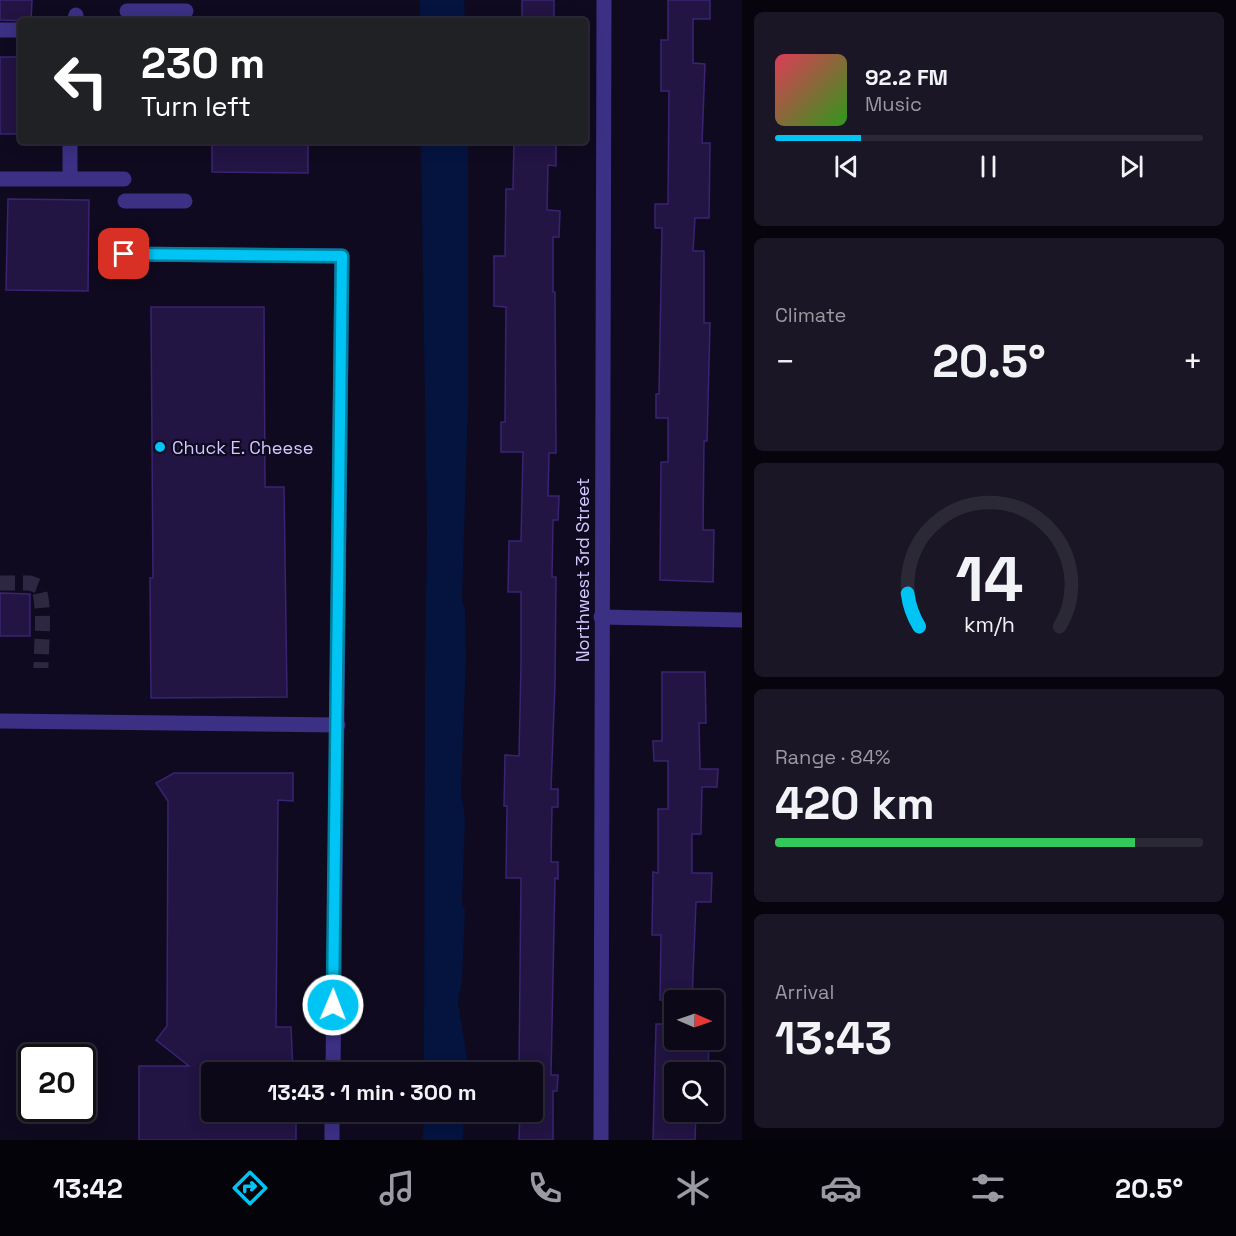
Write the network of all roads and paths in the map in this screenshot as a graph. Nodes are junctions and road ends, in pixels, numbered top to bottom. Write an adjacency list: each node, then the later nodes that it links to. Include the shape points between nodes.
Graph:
1 (604, 0): 13 (street, Northwest 3rd Street)
2 (127, 11): 3 (street)
3 (186, 11)
4 (0, 30): 5 (street)
5 (18, 30)
6 (70, 144): 7 (street)
7 (70, 178): 8 (street); 9 (street)
8 (0, 179)
9 (124, 179)
10 (125, 201): 11 (street)
11 (185, 201)
12 (124, 254): 16 (street, via 342,256)
13 (601, 617): 14 (street); 20 (street, Northwest 3rd Street)
14 (742, 620)
15 (0, 721): 16 (street)
16 (338, 725): 17 (street)
17 (333, 1062)
18 (332, 1122): 19 (street)
19 (332, 1140)
20 (601, 1140)

